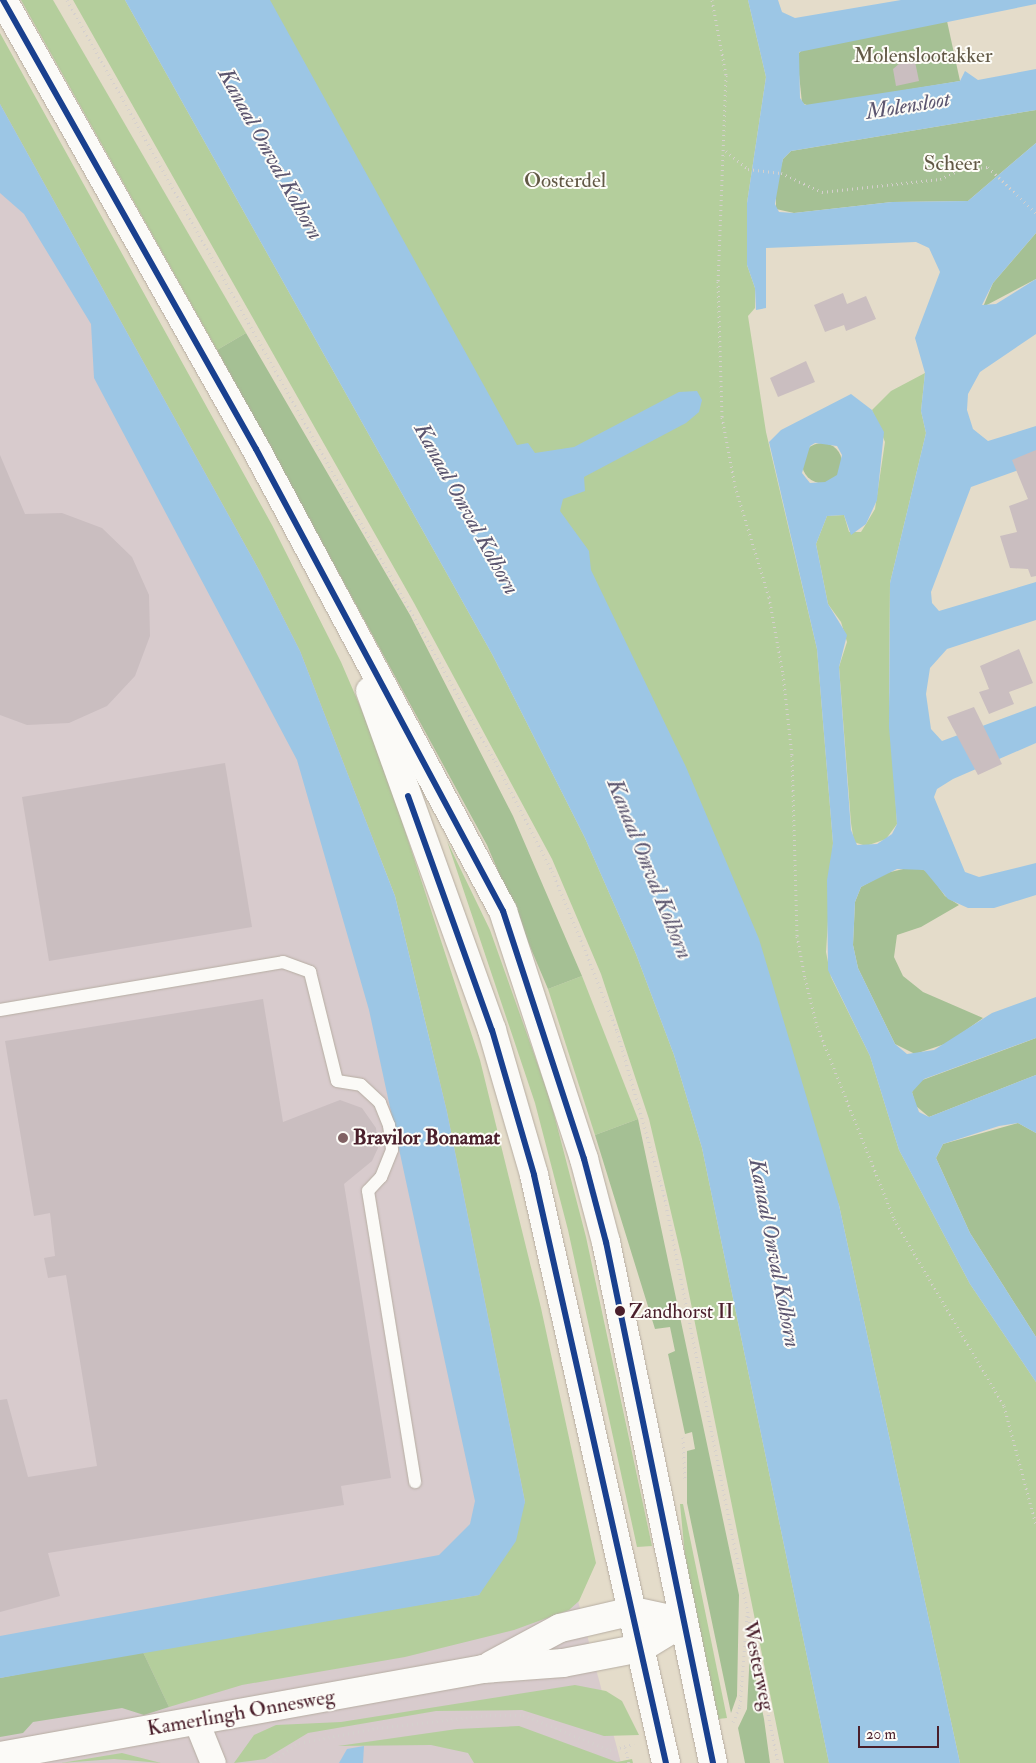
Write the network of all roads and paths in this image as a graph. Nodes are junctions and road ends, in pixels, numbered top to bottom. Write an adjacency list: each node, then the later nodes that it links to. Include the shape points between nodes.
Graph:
1 (3, 0): 5 (main road, via 256,448)
2 (712, 0): 3 (path, via 726,75)
3 (726, 151): 4 (path, via 748,169 781,173 822,192 940,179 961,169 996,170); 8 (path, via 718,281 722,417 735,486 769,597 783,674 792,755 797,936 804,978 821,1035 894,1219 1004,1406)
4 (1036, 213)
5 (342, 612): 9 (main road, via 503,1066 534,1175); 10 (main road, via 503,911 581,1150 606,1242)
6 (0, 1010): 7 (lane, via 283,962 310,972 337,1081 361,1085 380,1103 390,1125 392,1150 381,1177 368,1191)
7 (415, 1482)
8 (1036, 1525)
9 (632, 1611): 10 (main road, Kamerlingh Onnesweg); 11 (main road); 12 (main road, Kamerlingh Onnesweg, via 560,1628)
10 (684, 1622): 11 (main road, Kamerlingh Onnesweg); 22 (main road, via 719,1727)
11 (640, 1648): 12 (main road, Kamerlingh Onnesweg, via 563,1663); 16 (main road)
12 (483, 1670): 14 (main road, Kamerlingh Onnesweg)
13 (736, 1717): 23 (path, Westerweg, via 747,1612)
14 (196, 1721): 17 (main road, Kamerlingh Onnesweg); 18 (street); 19 (street)
15 (625, 1746): 16 (path, Kamerlingh Onnesweg); 20 (path, Kamerlingh Onnesweg, via 610,1750 523,1715 490,1715 377,1728 299,1743); 21 (path)
16 (663, 1751)
17 (0, 1756)
18 (198, 1763)
19 (212, 1763)
20 (271, 1763)
21 (628, 1763)
22 (713, 1763)
23 (778, 1763)

